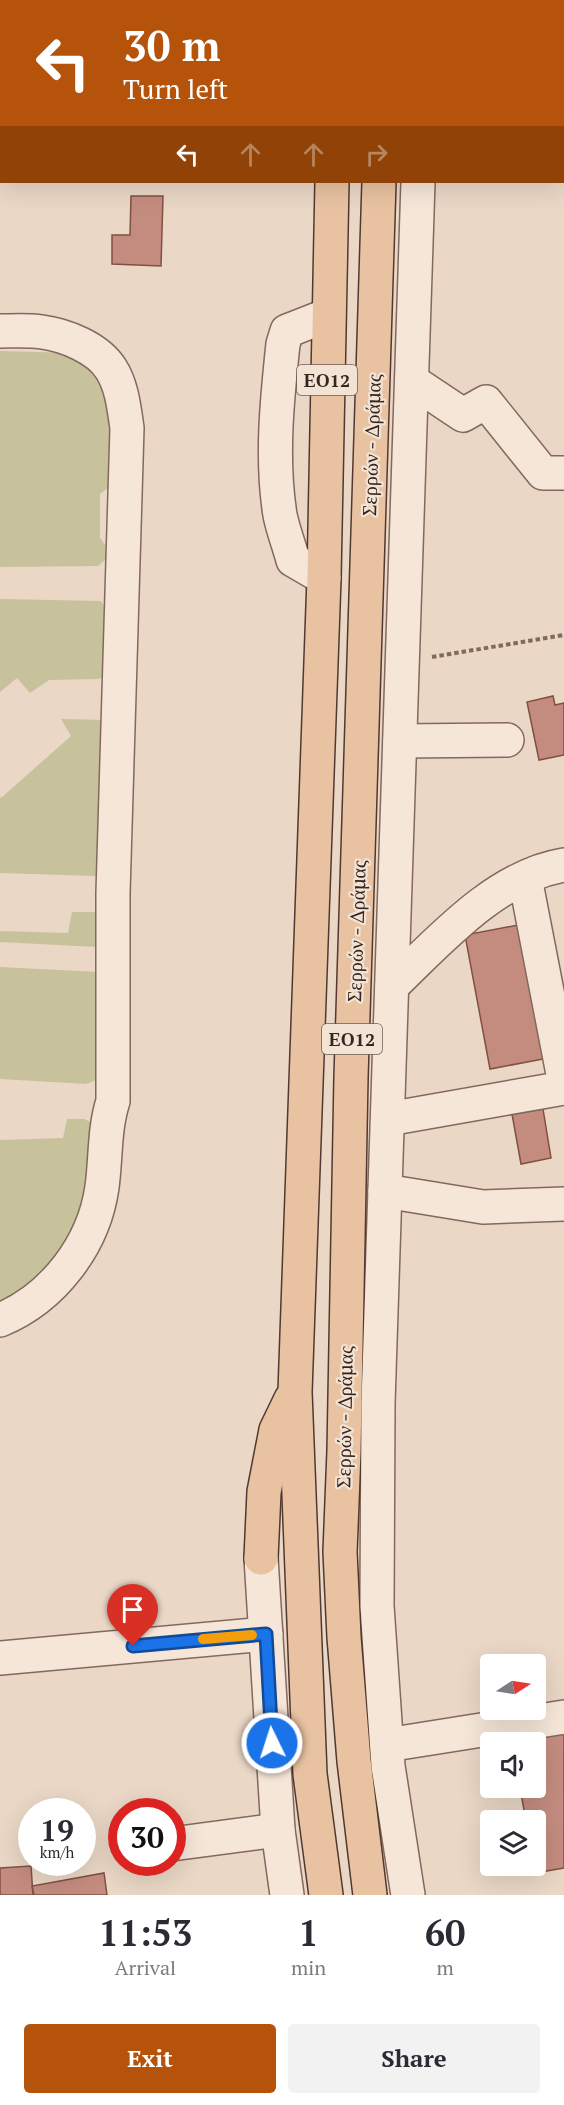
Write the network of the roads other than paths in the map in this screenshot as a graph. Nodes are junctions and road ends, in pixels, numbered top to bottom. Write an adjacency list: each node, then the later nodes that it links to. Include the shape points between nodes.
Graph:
1 (332, 183): 4 (main road, ΕΟ12)
2 (379, 183): 30 (main road, Σερρών - Δράμας / ΕΟ12, via 340,1552 354,1761)
3 (418, 183): 6 (street)
4 (328, 315): 8 (main road, ΕΟ12); 8 (street, via 287,331 277,423 281,516 293,560)
5 (0, 331): 19 (street, via 44,332 70,339 95,353 111,369 123,401 127,428 113,893 113,1101 107,1121 102,1189 85,1242 62,1274 39,1298)
6 (412, 381): 7 (street, via 463,415 486,402 543,473); 10 (street)
7 (564, 473)
8 (324, 578): 20 (main road, ΕΟ12)
9 (507, 740): 10 (street)
10 (400, 741): 13 (street)
11 (564, 865): 12 (street)
12 (525, 878): 13 (street, via 479,904); 14 (street)
13 (392, 986): 16 (street)
14 (564, 1079)
15 (564, 1088): 16 (street)
16 (388, 1119): 17 (street)
17 (386, 1191): 18 (street, via 483,1207); 25 (street, via 378,1402 377,1606)
18 (564, 1204)
19 (0, 1320)
20 (295, 1392): 21 (main road, via 276,1430 264,1492); 29 (main road, ΕΟ12, via 310,1774)
21 (261, 1558): 22 (street)
22 (266, 1634): 23 (street); 26 (street)
23 (0, 1658)
24 (564, 1718): 25 (street)
25 (387, 1745): 31 (street)
26 (278, 1830): 27 (street); 28 (street)
27 (186, 1842)
28 (287, 1895)
29 (326, 1895)
30 (370, 1895)
31 (408, 1895)

